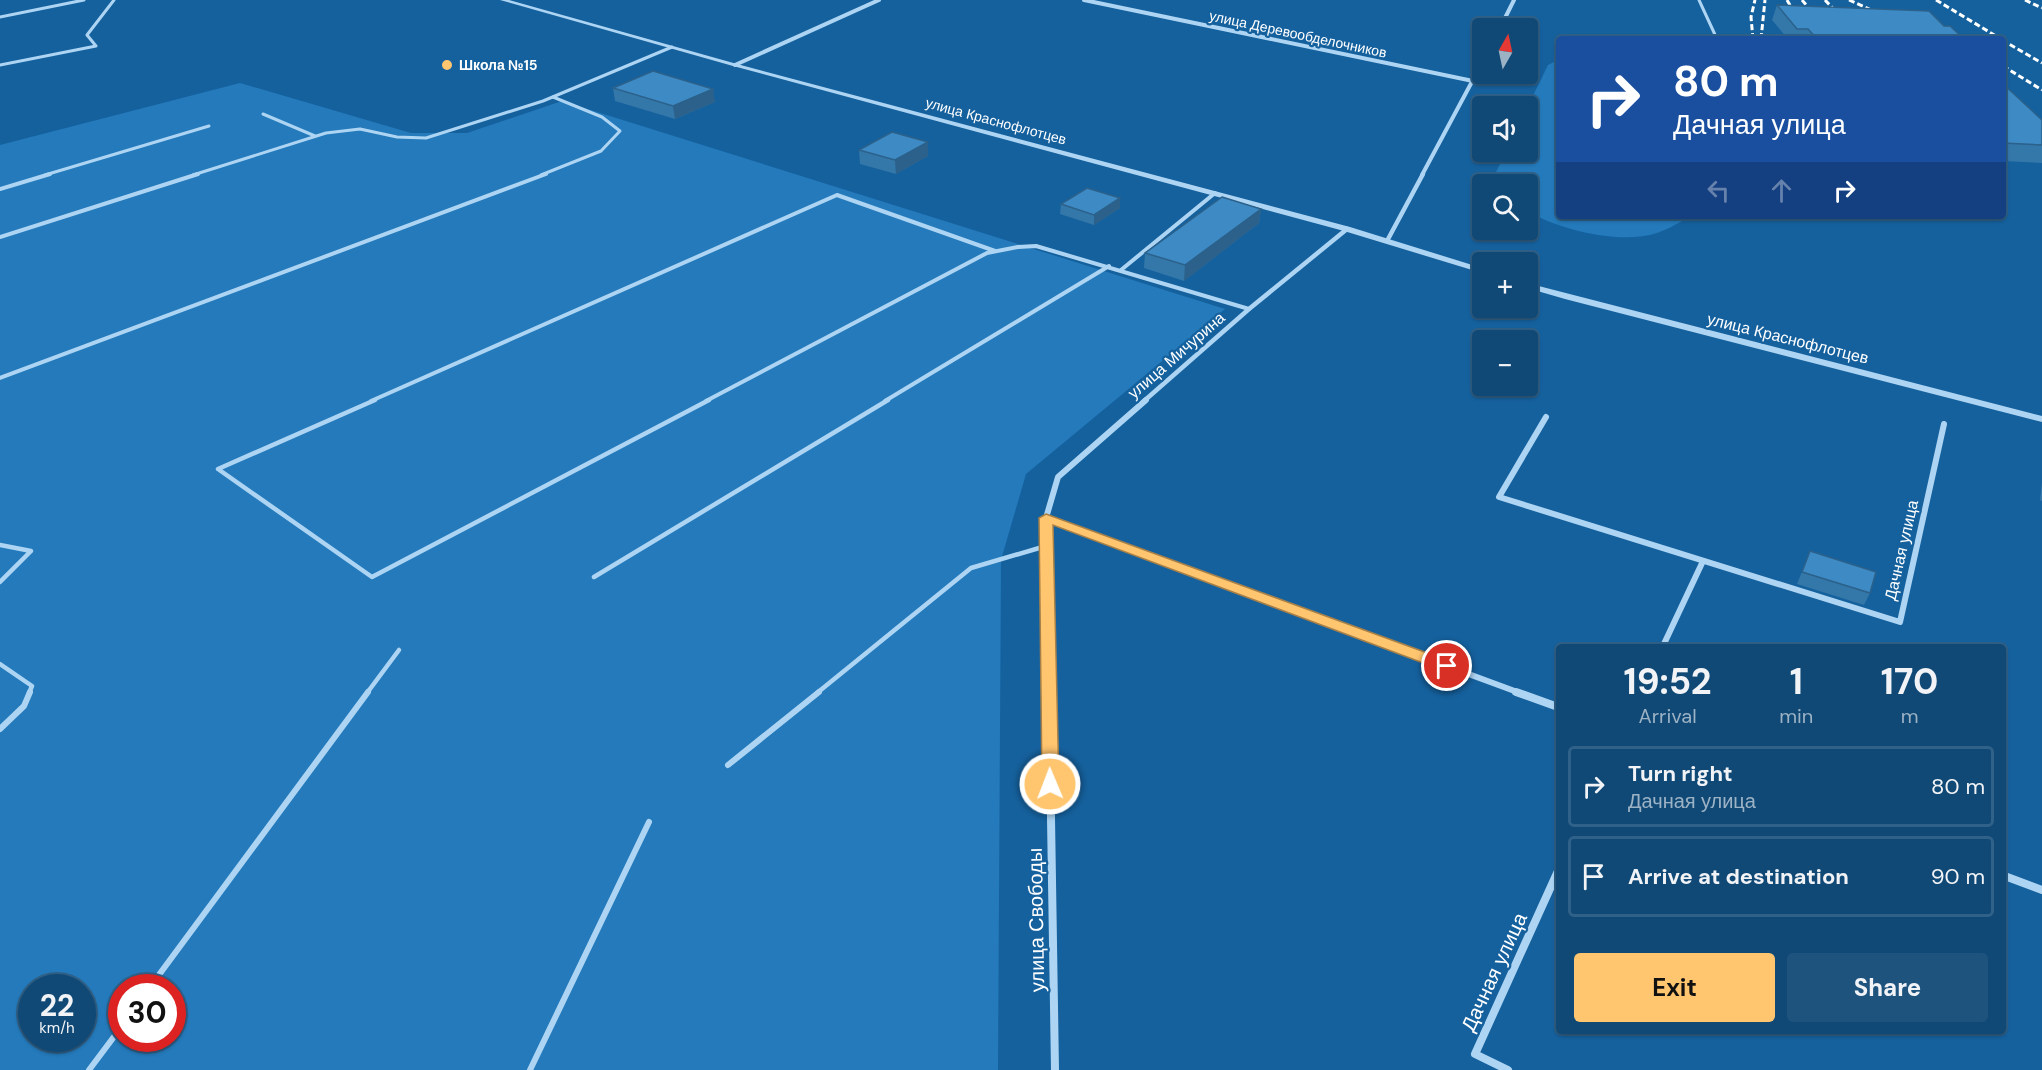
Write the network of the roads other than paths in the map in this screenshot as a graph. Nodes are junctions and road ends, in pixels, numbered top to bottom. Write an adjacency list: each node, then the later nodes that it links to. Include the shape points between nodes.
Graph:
1 (84, 0): 8 (lane)
2 (114, 0): 12 (lane, via 87,35 96,46)
3 (503, 0): 11 (street, улица Краснофлотцев)
4 (879, 0): 13 (street)
5 (1084, 0): 14 (street, улица Деревообделочников)
6 (1514, 0): 9 (street)
7 (1699, 0): 10 (lane)
8 (0, 17)
9 (1505, 18)
10 (1716, 36)
11 (672, 47): 13 (street, улица Краснофлотцев); 16 (lane)
12 (0, 65)
13 (735, 65): 21 (street, улица Краснофлотцев)
14 (1472, 81)
15 (1472, 83): 24 (street)
16 (553, 97): 19 (lane, via 426,138 360,129); 31 (lane, via 602,117 620,131 601,151 561,168)
17 (263, 114): 19 (lane)
18 (209, 126): 20 (lane)
19 (315, 136): 23 (lane)
20 (0, 189)
21 (1215, 193): 22 (street, улица Краснофлотцев); 28 (lane)
22 (1347, 229): 24 (street, улица Краснофлотцев); 30 (street, улица Мичурина)
23 (0, 237)
24 (1387, 241): 27 (street, улица Краснофлотцев)
25 (995, 251): 25 (lane, via 372,577 218,470 837,195); 26 (lane, via 1036,246)
26 (1108, 267): 28 (lane); 39 (lane)
27 (1472, 268)
28 (1121, 270): 30 (lane)
29 (1538, 288): 33 (street, улица Краснофлотцев)
30 (1250, 309): 35 (street, улица Мичурина, via 1058,477)
31 (0, 378)
32 (1546, 417): 38 (street, Дачная улица, via 1499,497)
33 (2042, 419)
34 (1944, 424): 38 (street, Дачная улица, via 1900,622)
35 (1046, 518): 37 (street, улица Свободы); 44 (street)
36 (0, 545): 40 (lane, via 31,551)
37 (1046, 546): 46 (lane, via 971,568); 55 (street, улица Свободы)
38 (1703, 561): 41 (street)
39 (594, 577)
40 (0, 582)
41 (1664, 644)
42 (399, 650): 51 (lane)
43 (0, 664): 45 (lane, via 32,686 24,706)
44 (1556, 706)
45 (0, 729)
46 (728, 765)
47 (650, 822): 54 (lane)
48 (1556, 875): 56 (street, Дачная улица, via 1475,1054)
49 (2006, 876): 50 (street)
50 (2042, 890)
51 (160, 974)
52 (108, 1045): 53 (lane)
53 (89, 1070)
54 (530, 1070)
55 (1055, 1070)
56 (1508, 1070)

